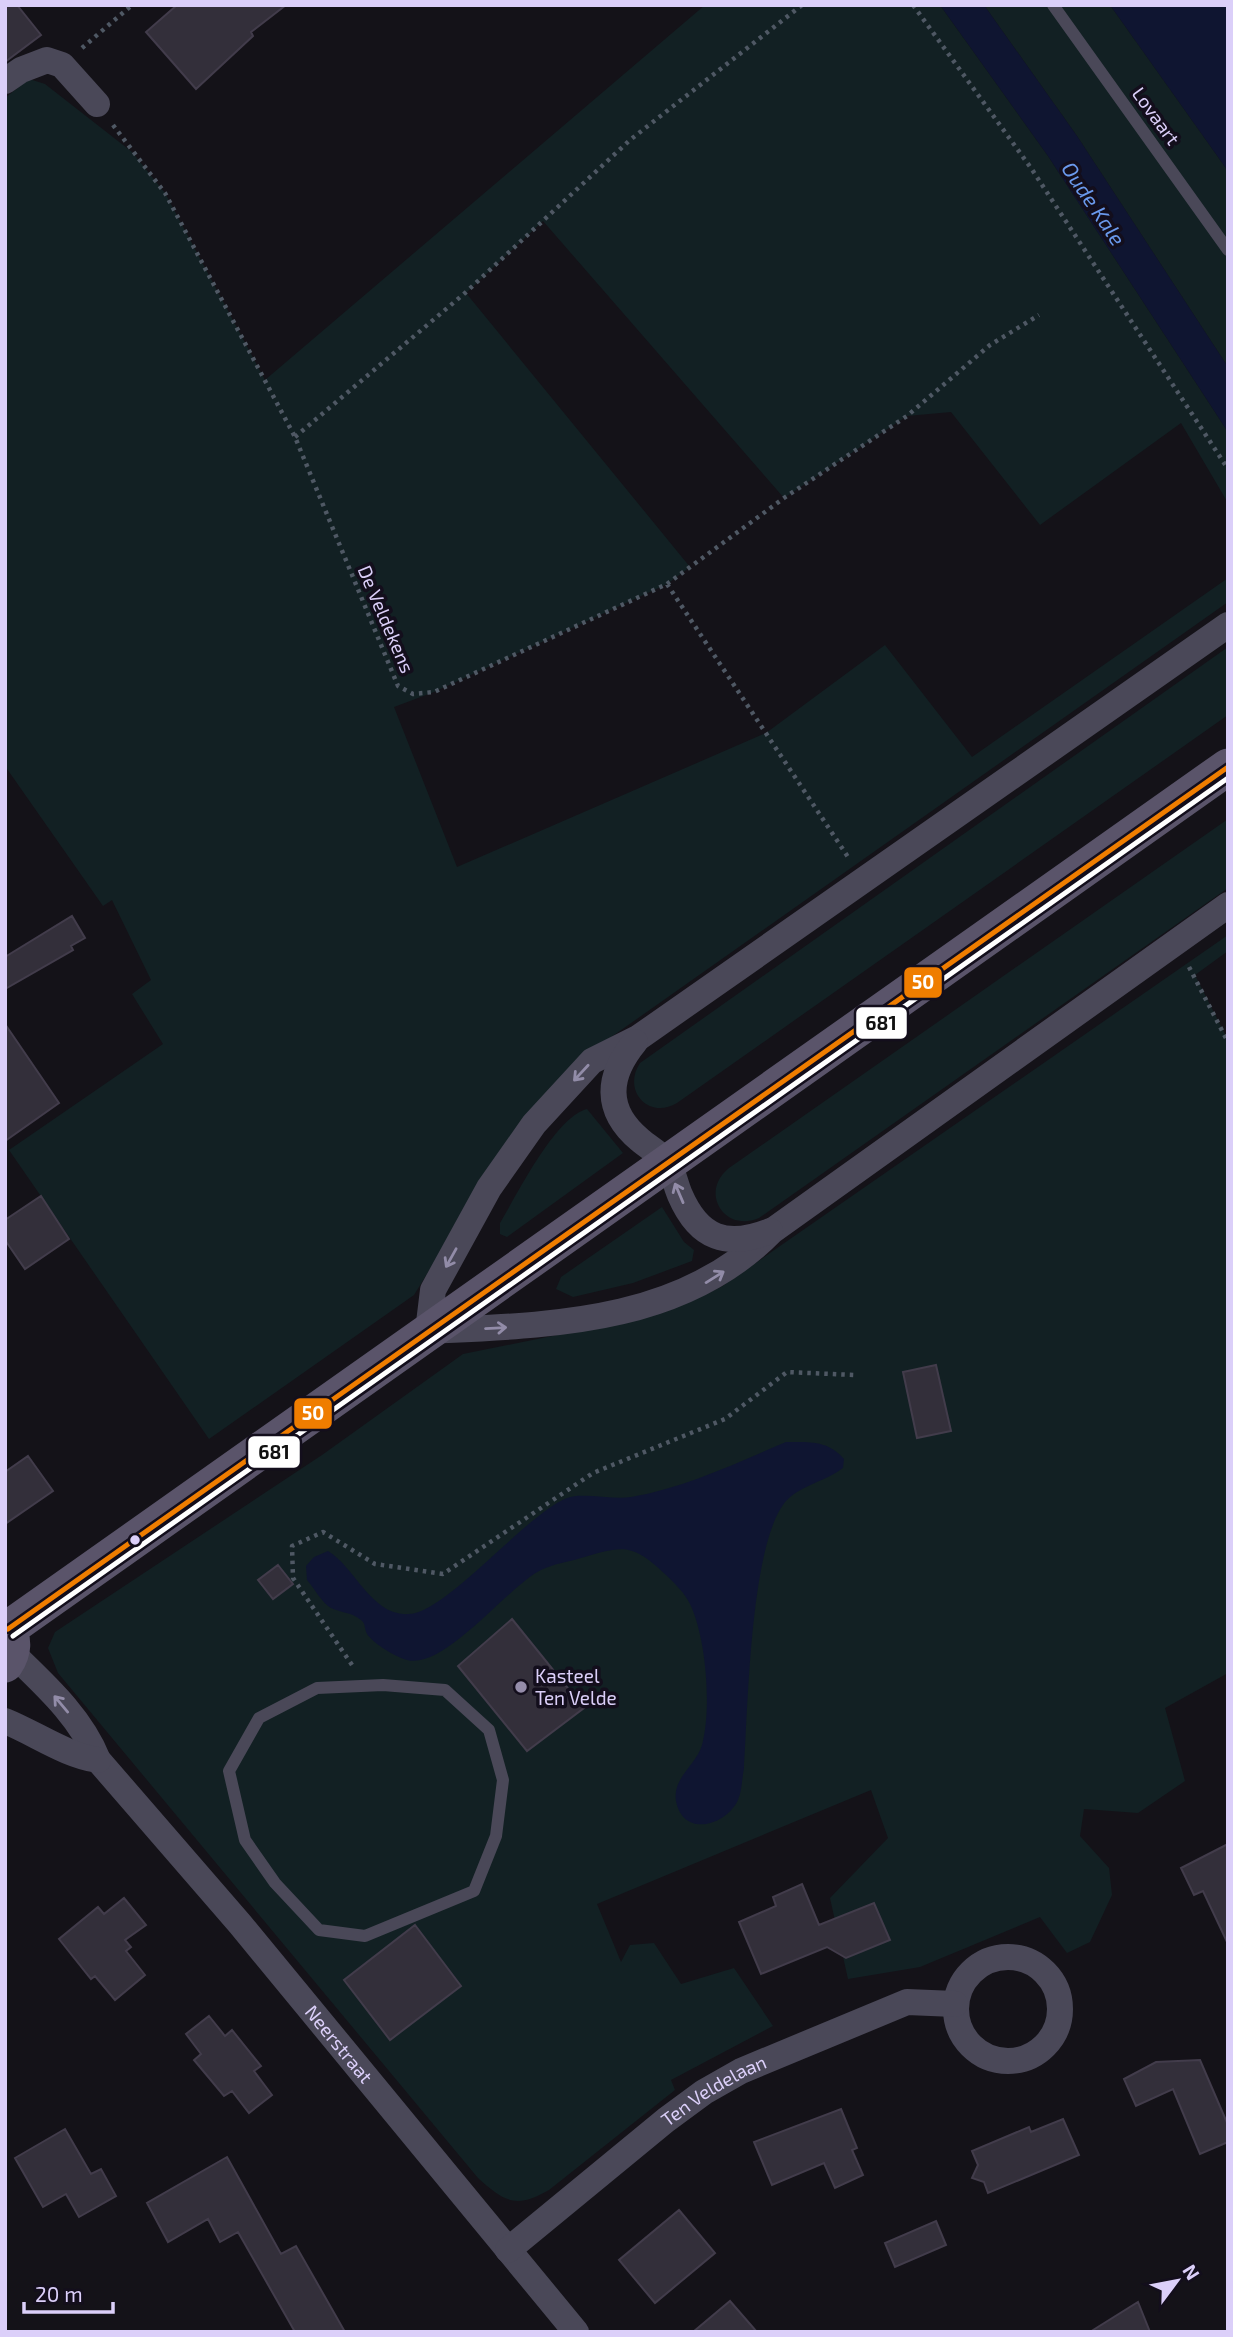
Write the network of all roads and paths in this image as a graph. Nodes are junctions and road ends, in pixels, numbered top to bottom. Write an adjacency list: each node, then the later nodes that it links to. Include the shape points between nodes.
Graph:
1 (132, 5): 5 (path)
2 (802, 5): 10 (path, via 630,140 466,293)
3 (913, 5): 11 (path, via 1031,168)
4 (1053, 5): 8 (lane, Lovaart)
5 (62, 65): 6 (street, via 47,60); 7 (street)
6 (5, 81)
7 (97, 104): 10 (path, De Veldekens, via 165,193)
8 (1228, 250)
9 (1040, 314): 12 (path, De Veldekens, via 990,345 907,416)
10 (295, 437): 12 (path, De Veldekens, via 398,686 413,694 434,692)
11 (1228, 469)
12 (667, 584): 15 (path)
13 (1228, 625): 15 (street)
14 (1228, 767): 20 (street)
15 (864, 880): 18 (street)
16 (1228, 905): 17 (street)
17 (1173, 944): 19 (path, via 1195,975); 21 (street)
18 (638, 1038): 20 (street, via 621,1059 613,1080 614,1102 638,1139); 22 (street, one-way to 22, via 592,1061 534,1124 489,1188 433,1290)
19 (1228, 1042)
20 (667, 1161): 21 (street, one-way to 20, via 749,1240 726,1240 705,1232 686,1207); 22 (street)
21 (772, 1231): 22 (street, one-way to 21, via 556,1325 640,1307 700,1286 747,1257)
22 (428, 1331): 24 (street)
23 (854, 1375): 25 (path, via 787,1372 725,1419 593,1473 443,1574 375,1564 323,1532 292,1546 293,1578)
24 (8, 1643): 27 (street, Neerstraat, one-way to 24, via 89,1737)
25 (367, 1686): 25 (lane, via 317,1688 259,1718 229,1771 245,1840 275,1883 319,1930 366,1936 474,1891 496,1836 503,1780 489,1730 445,1690)
26 (5, 1721): 27 (street, via 75,1756)
27 (98, 1760): 29 (street, Neerstraat, via 240,1924)
28 (955, 2004): 28 (street, via 971,1971 986,1961 1020,1958 1037,1965 1050,1978 1059,1994 1060,2018 1054,2036 1042,2050 1021,2061 1002,2062 970,2046 960,2031); 29 (street, Ten Veldelaan, via 907,2001 741,2071 666,2120)
29 (508, 2250): 30 (street, Neerstraat)
30 (576, 2332)

